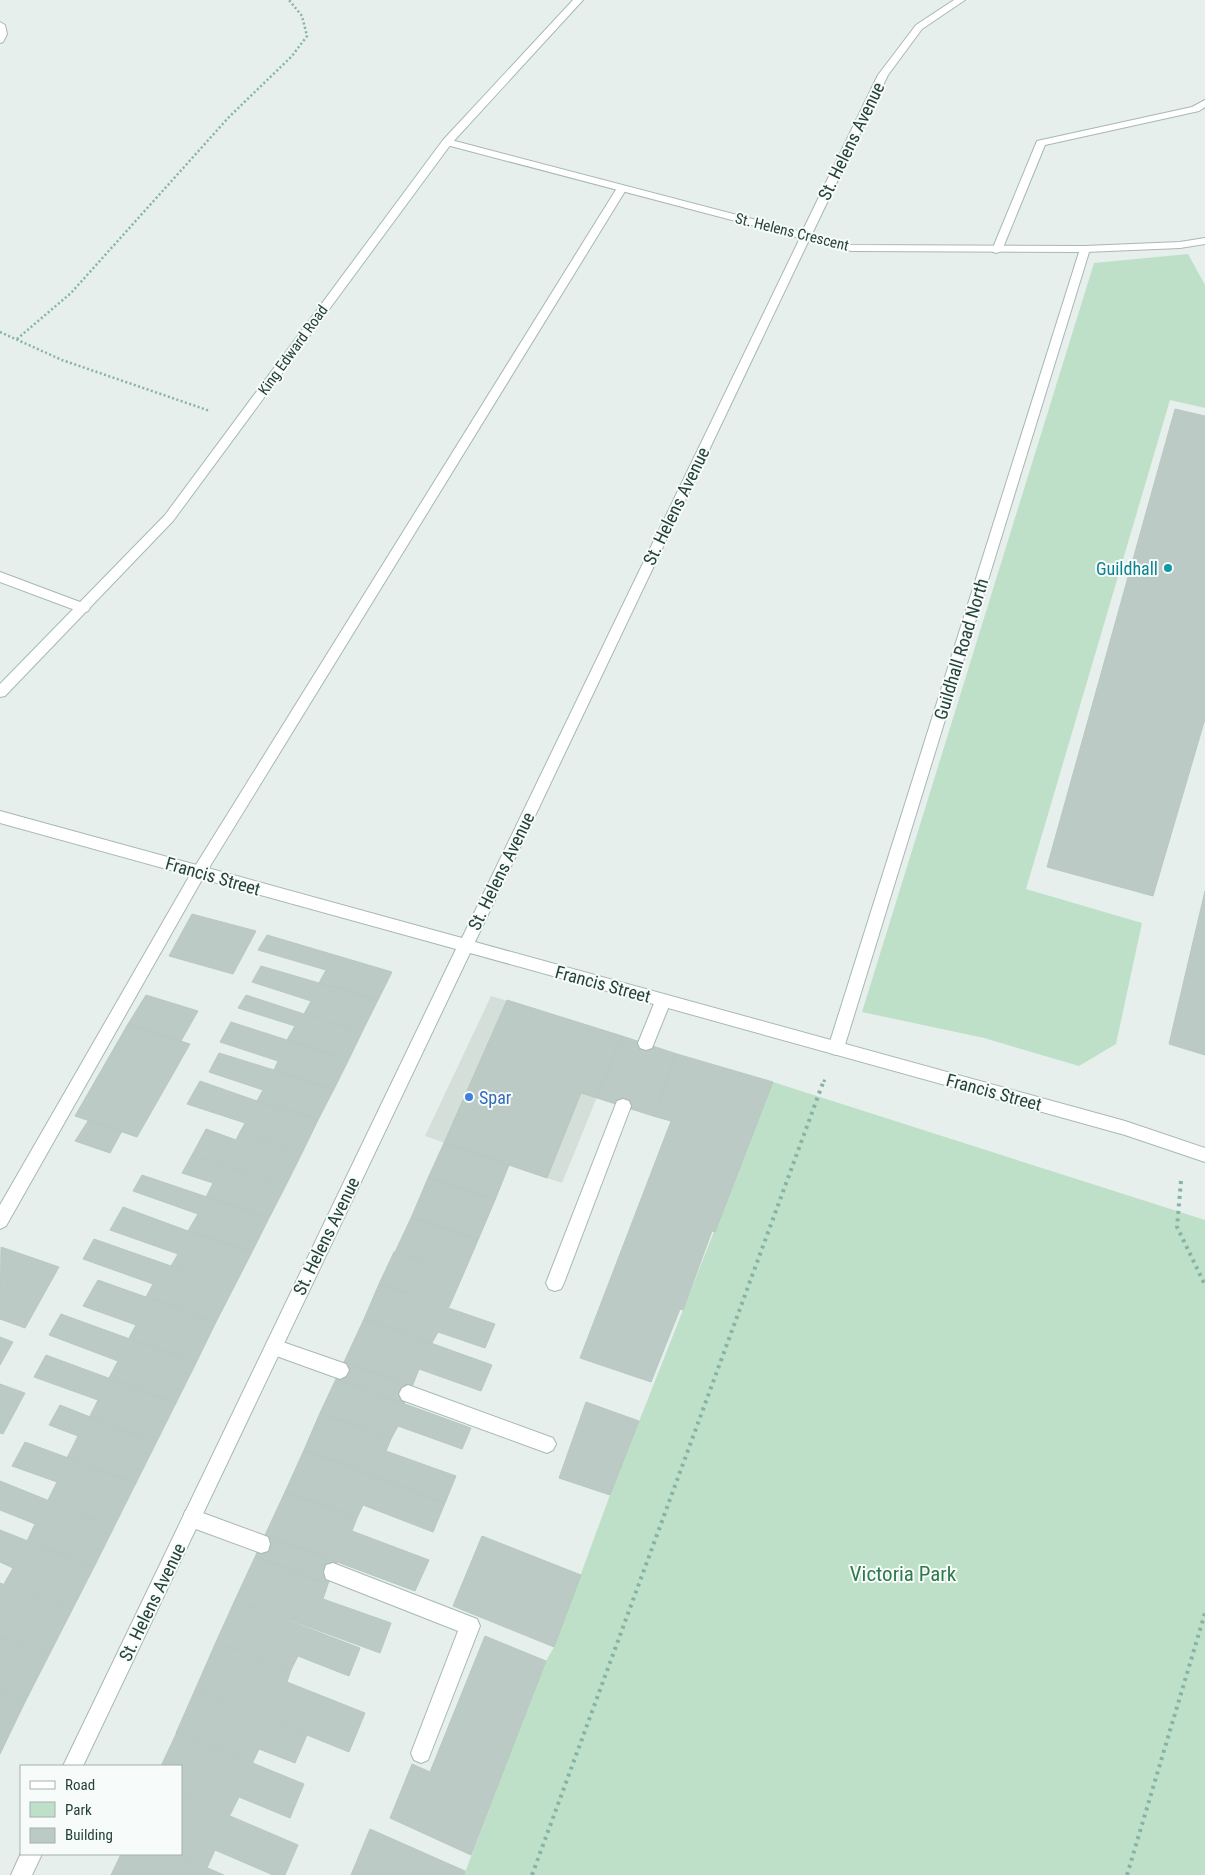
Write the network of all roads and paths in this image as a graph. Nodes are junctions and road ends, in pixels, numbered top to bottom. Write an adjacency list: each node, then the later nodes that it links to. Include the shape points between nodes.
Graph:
1 (289, 0): 14 (path, via 302,16 308,36 292,56 229,117 71,293)
2 (578, 0): 7 (street, King Edward Road)
3 (960, 0): 9 (street, St. Helens Avenue, via 919,27 884,75)
4 (0, 25): 5 (street)
5 (0, 40)
6 (1205, 103): 12 (street, via 1041,143)
7 (447, 142): 8 (street, St. Helens Crescent); 15 (street, King Edward Road)
8 (622, 188): 9 (street, St. Helens Crescent); 20 (street)
9 (805, 236): 12 (street, St. Helens Crescent, via 850,248); 21 (street, St. Helens Avenue)
10 (1205, 241): 11 (street, St. Helens Crescent)
11 (1086, 249): 12 (street, St. Helens Crescent); 24 (street, Guildhall Road North)
12 (997, 250)
13 (0, 332): 14 (path)
14 (17, 340): 15 (path, via 62,360)
15 (240, 422): 17 (street, King Edward Road, via 169,518)
16 (0, 577): 17 (street)
17 (83, 608): 18 (street, King Edward Road)
18 (0, 692)
19 (0, 817): 20 (street, Francis Street)
20 (199, 872): 21 (street, Francis Street); 28 (street)
21 (466, 946): 22 (street, Francis Street); 31 (street, St. Helens Avenue)
22 (663, 1001): 23 (street); 24 (street, Francis Street)
23 (646, 1043)
24 (836, 1048): 26 (street, Francis Street, via 1125,1128); 41 (path)
25 (623, 1106): 29 (street)
26 (1184, 1148): 27 (street, Francis Street); 30 (path, via 1177,1227)
27 (1205, 1155)
28 (0, 1221)
29 (555, 1282)
30 (1205, 1285)
31 (274, 1347): 32 (street); 35 (street, St. Helens Avenue)
32 (340, 1370)
33 (408, 1394): 34 (street)
34 (547, 1444)
35 (192, 1518): 36 (street); 40 (street, St. Helens Avenue)
36 (261, 1544)
37 (332, 1572): 39 (street, via 470,1626)
38 (1205, 1613): 42 (path)
39 (421, 1753)
40 (74, 1765)
41 (532, 1875)
42 (1127, 1875)

